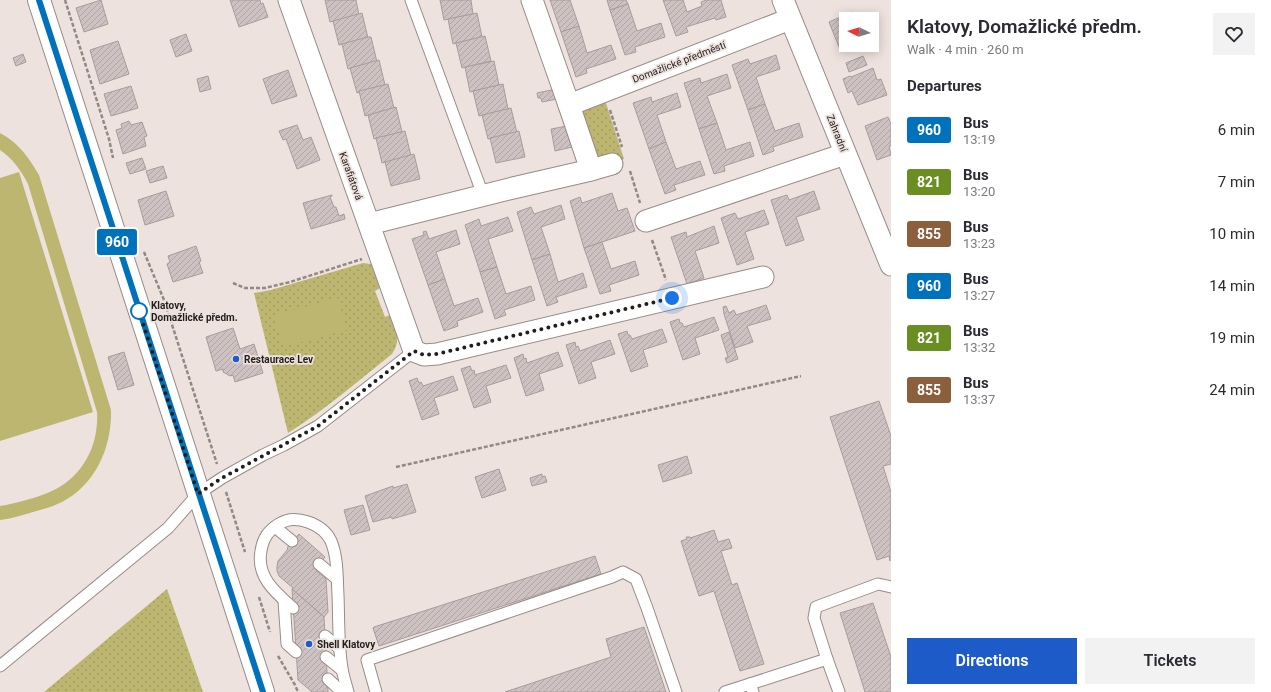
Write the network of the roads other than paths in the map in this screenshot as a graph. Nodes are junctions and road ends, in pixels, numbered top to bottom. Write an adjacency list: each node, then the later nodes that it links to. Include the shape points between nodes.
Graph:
1 (39, 0): 17 (main road)
2 (289, 0): 13 (street, Karafiátová)
3 (411, 0): 11 (lane)
4 (532, 0): 7 (street)
5 (783, 0): 6 (street, Zahradní)
6 (790, 19): 7 (street, Domažlické předměstí); 8 (street, Zahradní)
7 (569, 105): 10 (street)
8 (845, 154): 12 (street); 14 (street, Zahradní)
9 (622, 162): 10 (street)
10 (591, 170): 11 (street)
11 (483, 195): 13 (street)
12 (646, 221)
13 (369, 224): 16 (street, Karafiátová)
14 (891, 265)
15 (763, 277): 16 (street, via 437,354 424,355)
16 (414, 351): 17 (lane, via 318,426 222,478)
17 (198, 494): 32 (lane, via 168,528); 36 (main road)
18 (275, 527): 19 (lane); 21 (lane, via 293,520 306,521 319,528 330,540 336,558); 23 (lane, via 262,542 260,566 263,575)
19 (292, 542)
20 (319, 564): 21 (lane)
21 (337, 579): 28 (lane)
22 (891, 587): 31 (lane, via 878,584 816,607 814,618)
23 (284, 601): 24 (lane); 25 (lane)
24 (293, 608)
25 (286, 621): 26 (lane); 29 (lane, via 287,644)
26 (295, 629)
27 (325, 636): 28 (lane)
28 (340, 649): 33 (lane)
29 (296, 652)
30 (326, 656): 33 (lane)
31 (827, 659): 35 (lane); 42 (lane)
32 (0, 666)
33 (342, 670): 38 (lane)
34 (328, 679): 37 (lane)
35 (752, 688): 41 (lane)
36 (263, 692)
37 (342, 692)
38 (348, 692)
39 (376, 692): 40 (lane, via 367,660 623,572 636,579)
40 (676, 692)
41 (726, 692)
42 (839, 692)

